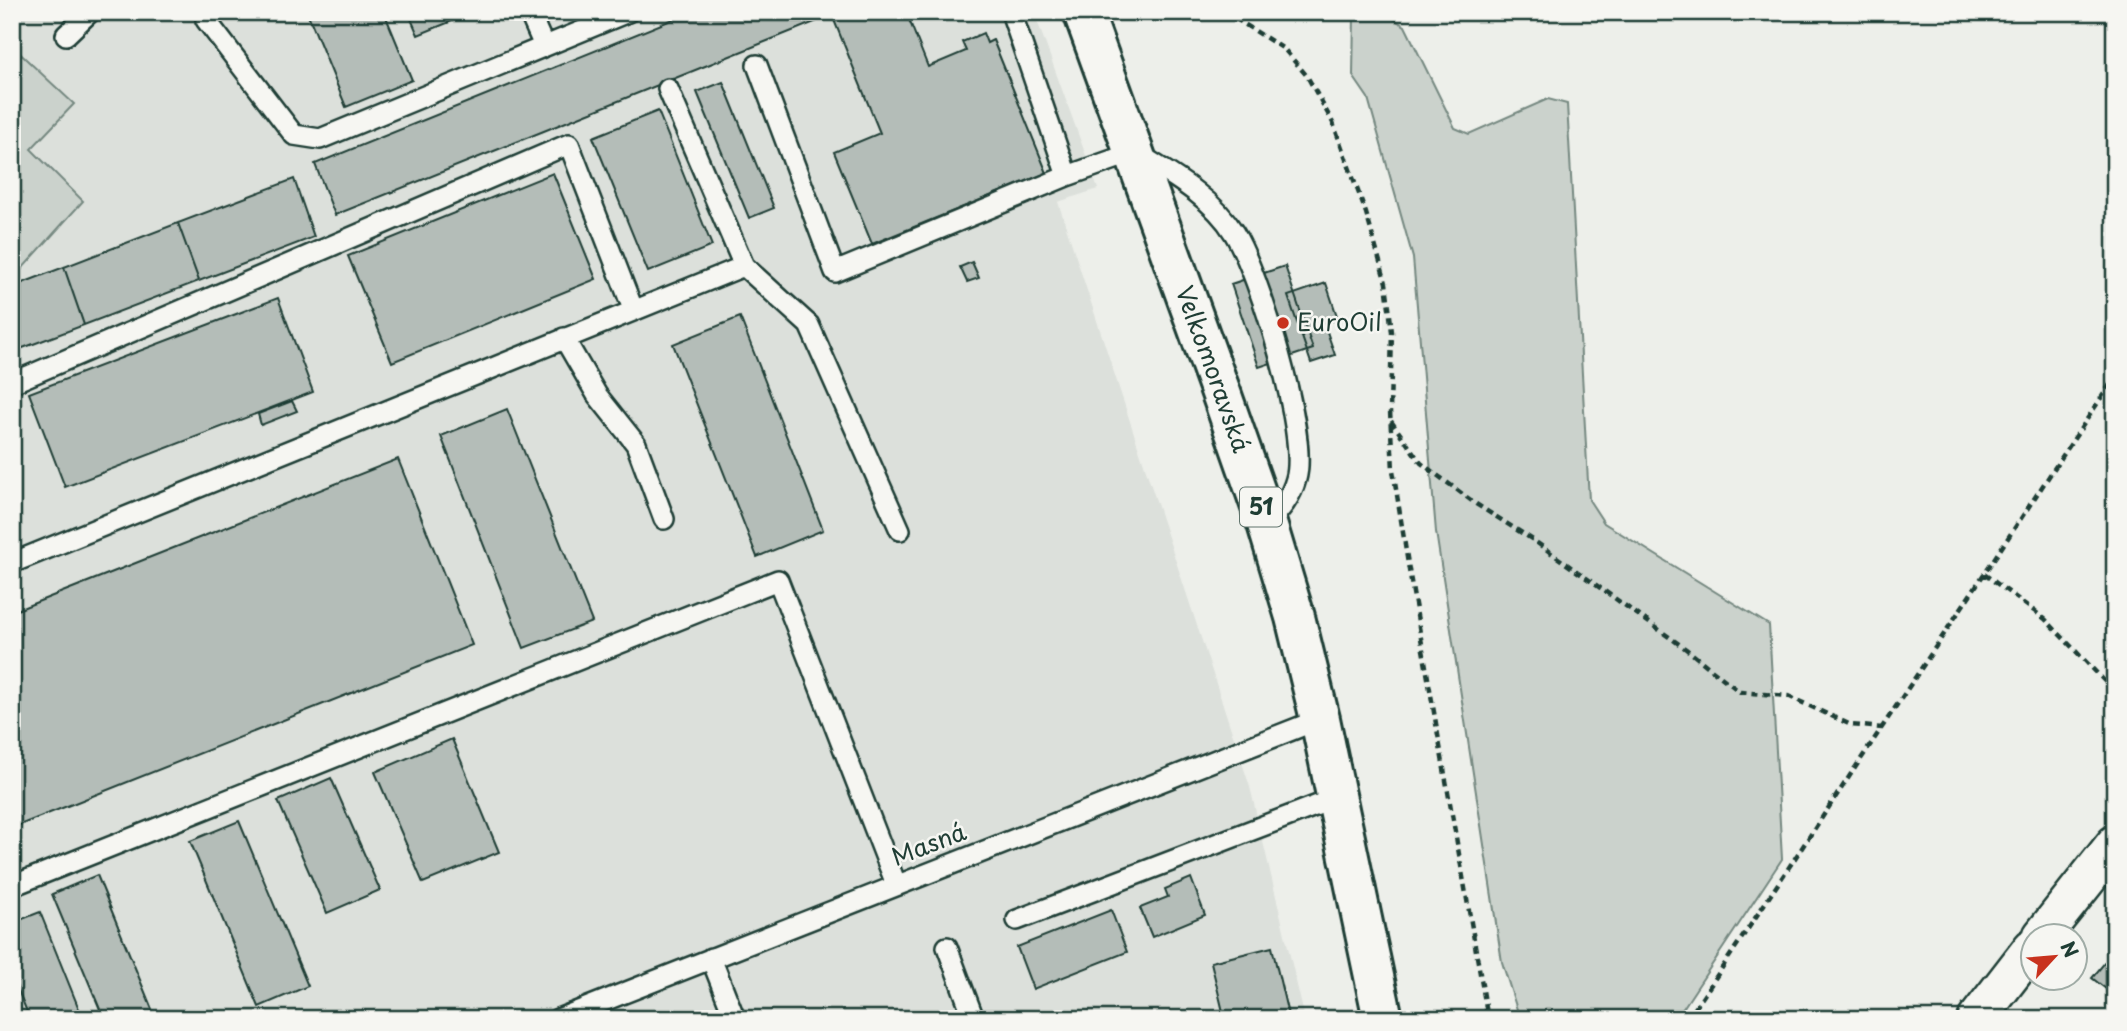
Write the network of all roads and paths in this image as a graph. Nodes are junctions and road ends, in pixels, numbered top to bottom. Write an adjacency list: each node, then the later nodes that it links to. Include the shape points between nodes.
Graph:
1 (90, 12): 8 (lane)
2 (210, 12): 9 (lane, via 206,20 294,135 320,139)
3 (529, 12): 9 (lane)
4 (628, 12): 9 (lane)
5 (1011, 12): 13 (lane)
6 (1083, 12): 12 (main road, Velkomoravská / 51)
7 (1225, 12): 19 (path, via 1294,59 1332,123 1386,283 1391,332)
8 (65, 34)
9 (544, 47)
10 (757, 65): 13 (lane, via 835,272)
11 (668, 89): 14 (lane)
12 (1135, 152): 13 (lane); 21 (main road, Velkomoravská / 51); 21 (lane, via 1204,199 1233,232 1252,271 1284,372 1296,433 1297,477 1287,501)
13 (1067, 176)
14 (744, 266): 15 (lane); 22 (lane, via 809,325)
15 (634, 309): 16 (lane); 18 (lane, via 569,144)
16 (564, 338): 20 (lane, via 597,395 636,444); 23 (lane)
17 (2115, 377): 24 (path)
18 (12, 383)
19 (1390, 421): 27 (path, via 1422,463 1740,692 1788,696 1851,724); 41 (path, via 1409,570)
20 (664, 519)
21 (1267, 524): 26 (main road, Velkomoravská / 51)
22 (900, 530)
23 (12, 563)
24 (1984, 574): 25 (path, via 2045,619); 27 (path)
25 (2115, 692)
26 (1320, 719): 28 (main road, Velkomoravská / 51); 30 (lane, Masná)
27 (1882, 728): 42 (path)
28 (1336, 798): 32 (lane); 40 (main road, Velkomoravská / 51)
29 (2115, 844): 33 (street)
30 (896, 884): 31 (lane, via 778,580); 35 (lane, Masná)
31 (12, 886)
32 (1017, 920)
33 (2053, 922)
34 (947, 947): 39 (lane)
35 (711, 958): 37 (lane, Masná); 38 (lane)
36 (2018, 966): 43 (street)
37 (563, 1018)
38 (735, 1019)
39 (974, 1019)
40 (1383, 1019)
41 (1488, 1019)
42 (1688, 1019)
43 (1977, 1019)

